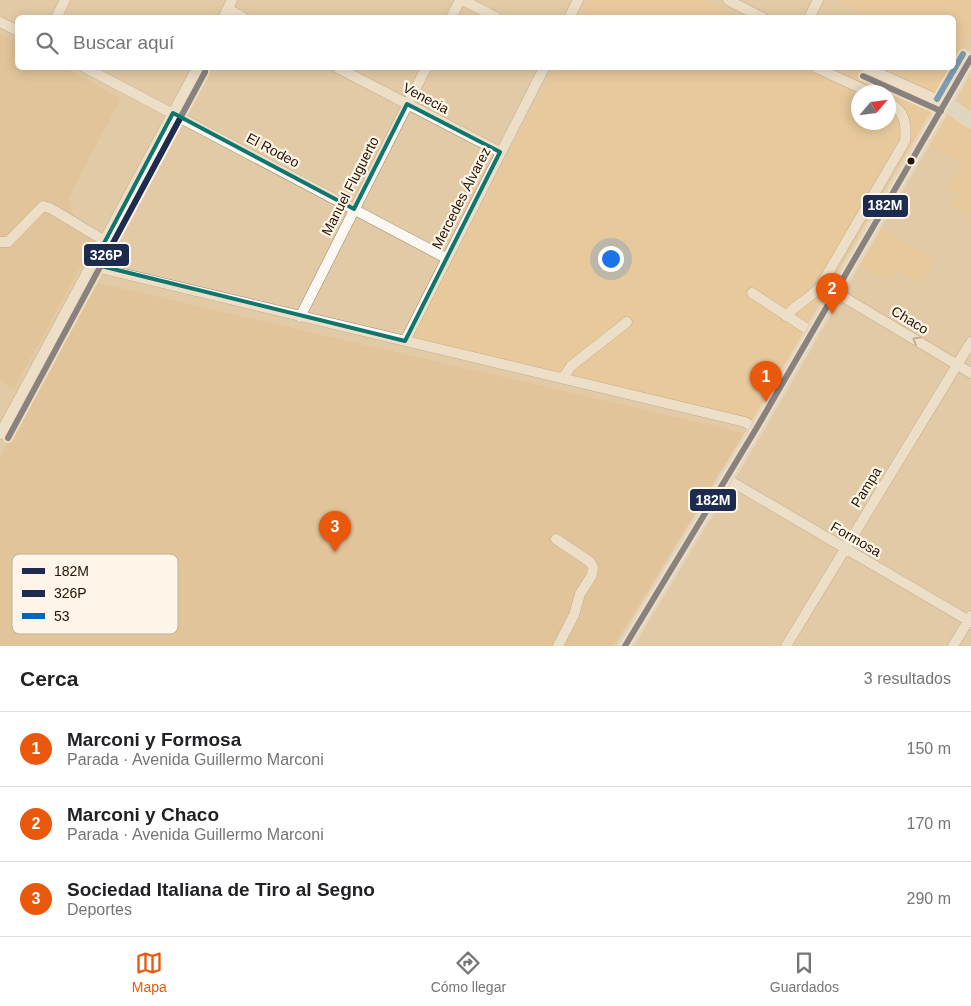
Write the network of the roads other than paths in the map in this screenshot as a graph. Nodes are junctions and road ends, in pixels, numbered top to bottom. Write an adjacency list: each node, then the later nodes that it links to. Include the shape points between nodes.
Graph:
1 (65, 0): 6 (street)
2 (462, 0): 7 (street); 8 (street)
3 (578, 0): 9 (street)
4 (728, 0): 10 (street)
5 (818, 0): 11 (street)
6 (58, 15)
7 (453, 15)
8 (491, 15)
9 (570, 15)
10 (757, 15)
11 (810, 15)
12 (0, 22): 13 (street)
13 (15, 30)
14 (971, 58): 23 (main road)
15 (90, 70): 26 (street, El Rodeo)
16 (196, 70): 26 (street)
17 (342, 70): 24 (street, Venecia)
18 (425, 70): 24 (street, Manuel Fluguerto)
19 (543, 70): 28 (street, Mercedes Álvarez)
20 (821, 70): 22 (street)
21 (871, 70): 23 (street)
22 (854, 85)
23 (945, 103): 27 (main road); 34 (main road)
24 (408, 104): 28 (street, Venecia); 29 (street, Manuel Fluguerto)
25 (896, 108): 36 (street, via 906,121 905,141 818,291 795,305)
26 (173, 113): 29 (street, El Rodeo); 30 (street)
27 (971, 121)
28 (500, 152): 32 (street, Mercedes Álvarez)
29 (354, 209): 32 (street, El Rodeo); 37 (street, Manuel Fluguerto)
30 (105, 241): 31 (street, via 44,206 8,242); 33 (street)
31 (0, 242)
32 (446, 258): 40 (street, Mercedes Álvarez)
33 (93, 264): 37 (street); 46 (street)
34 (834, 292): 39 (main road); 42 (street, Chaco, one-way to 34)
35 (752, 293): 36 (street)
36 (786, 316): 39 (street)
37 (300, 317): 40 (street)
38 (627, 322): 44 (street, via 571,366)
39 (812, 332): 45 (main road)
40 (405, 341): 44 (street)
41 (971, 342): 42 (street, Pampa)
42 (958, 365): 43 (street, Chaco); 49 (street, Pampa)
43 (971, 373)
44 (564, 378): 45 (street, via 745,422)
45 (756, 429): 47 (main road)
46 (1, 430)
47 (727, 479): 49 (street, Formosa); 52 (main road)
48 (556, 539): 51 (street, via 593,567)
49 (844, 548): 50 (street, Formosa); 53 (street, Pampa)
50 (970, 620): 54 (street)
51 (558, 646)
52 (624, 646)
53 (786, 646)
54 (953, 646)

